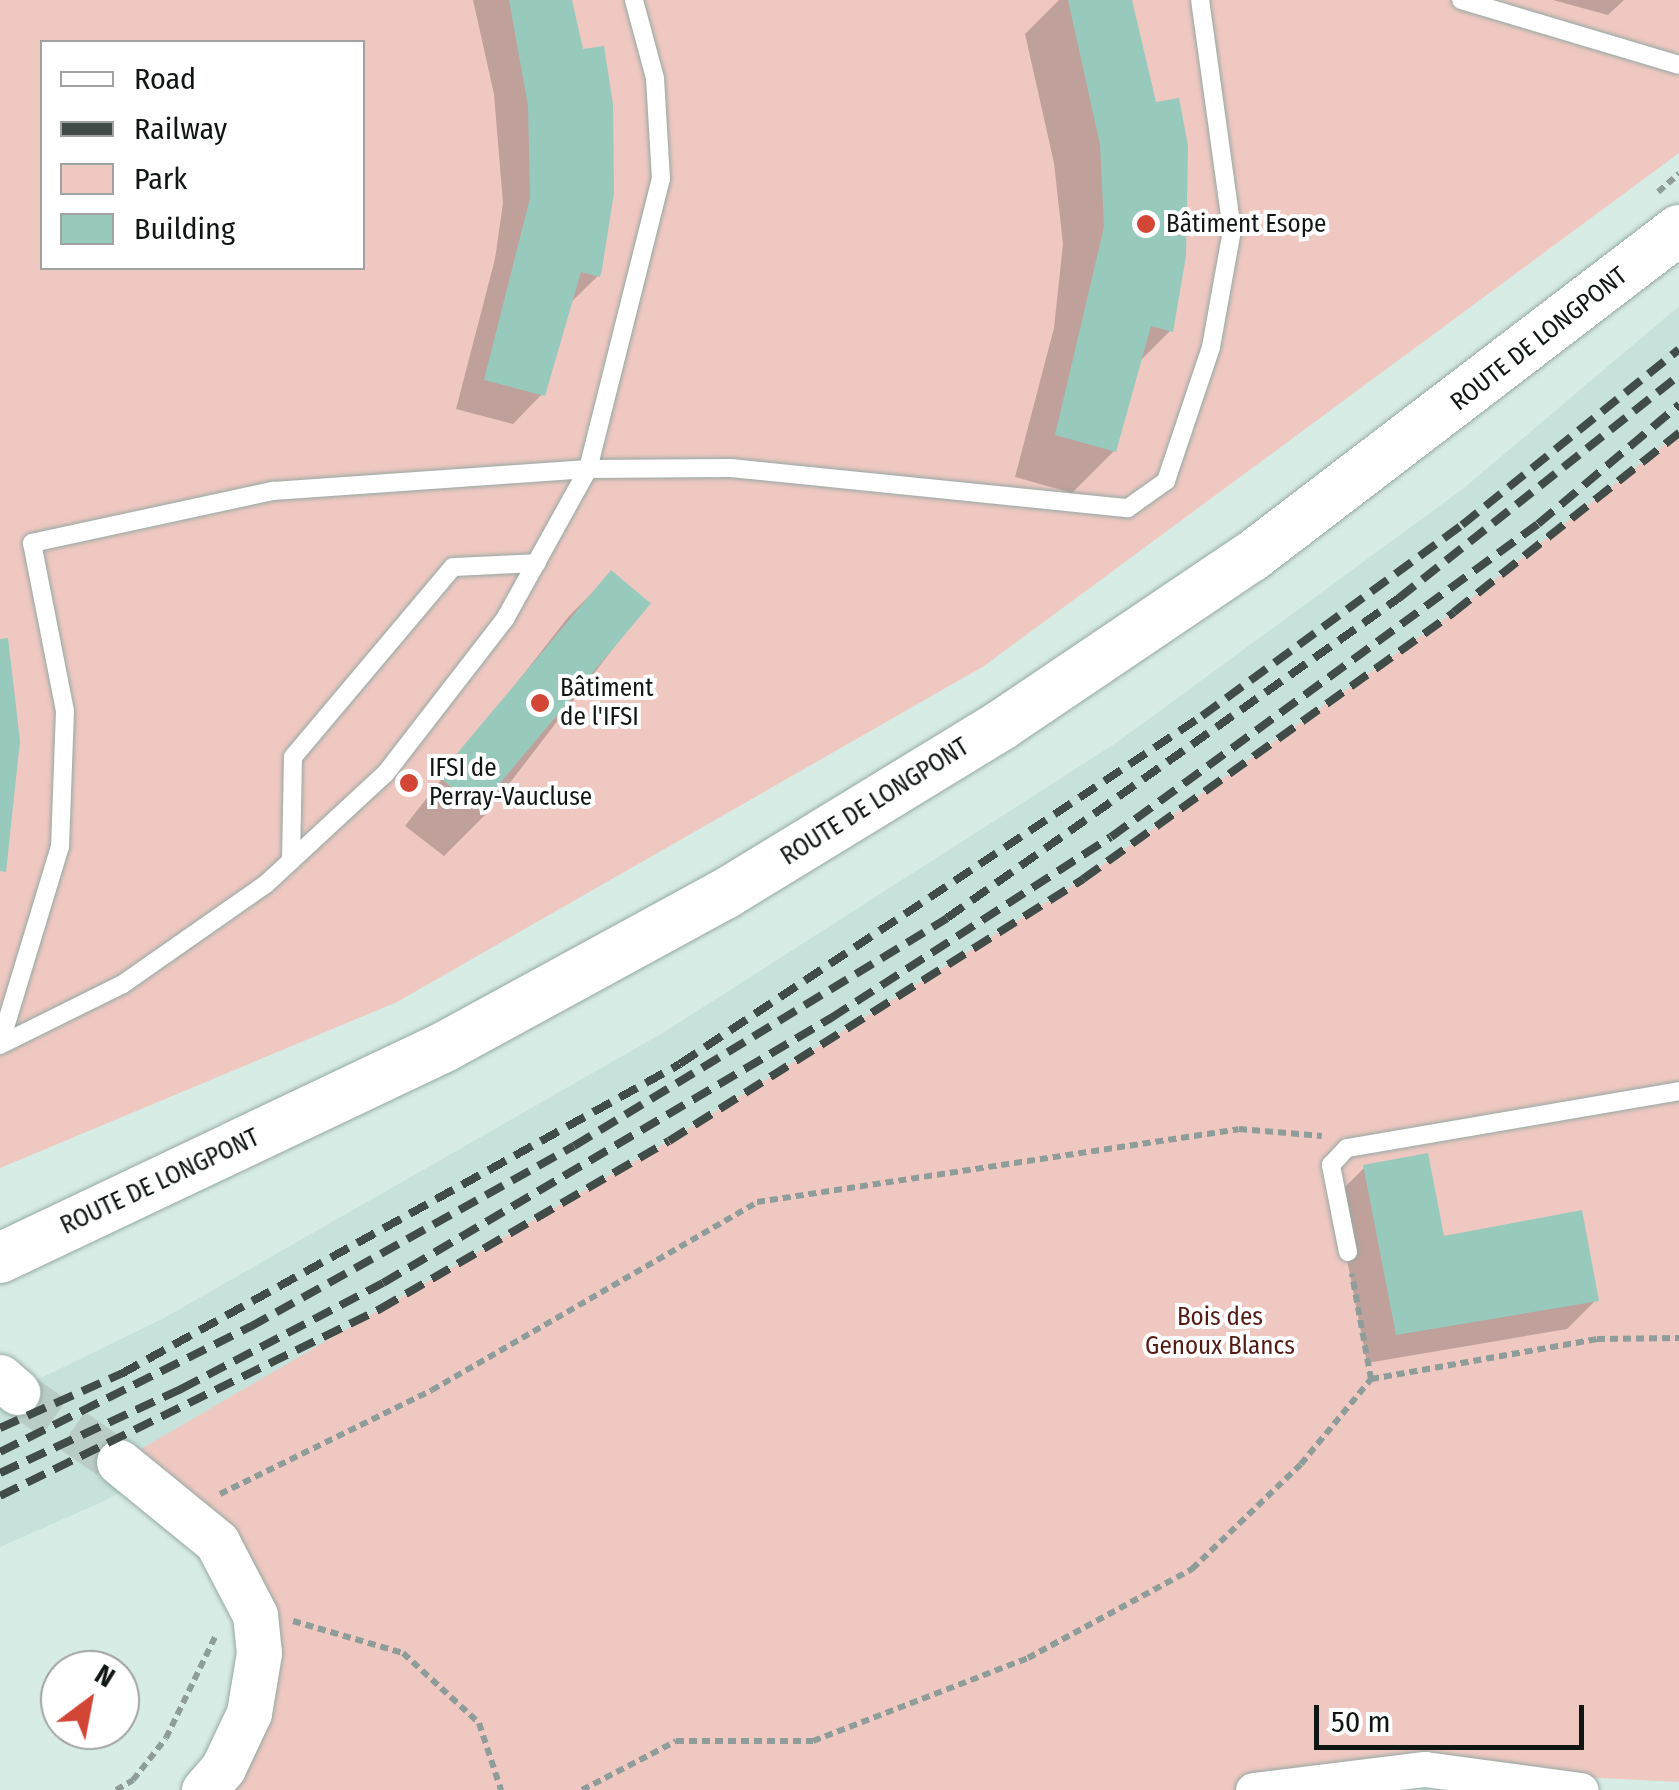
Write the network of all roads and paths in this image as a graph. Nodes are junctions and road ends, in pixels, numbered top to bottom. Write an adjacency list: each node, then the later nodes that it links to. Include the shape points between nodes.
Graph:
1 (634, 0): 7 (lane, via 655,78 661,179)
2 (1200, 0): 7 (lane, via 1232,230 1211,347 1166,481 1128,508 731,468)
3 (1461, 0): 4 (lane)
4 (1679, 65)
5 (1679, 174): 6 (path)
6 (1665, 214): 14 (main road, ROUTE DE LONGPONT, via 1251,557 1000,726 741,884 446,1046)
7 (588, 470): 8 (lane); 10 (lane, via 273,491 32,544 65,710 60,847)
8 (537, 563): 9 (lane, via 506,619 386,772); 9 (lane, via 453,568 293,756)
9 (291, 861): 10 (lane, via 122,984)
10 (0, 1044)
11 (1679, 1091): 12 (lane)
12 (1377, 1140): 13 (lane, via 1337,1153 1331,1165); 18 (path, via 1239,1129 757,1202 432,1390 218,1495)
13 (1348, 1252): 16 (path)
14 (0, 1258)
15 (1679, 1338): 16 (path, via 1597,1339)
16 (1371, 1379): 23 (path, via 1301,1464 1192,1568 1028,1658 813,1741 676,1741)
17 (119, 1462): 18 (street)
18 (196, 1520): 19 (street, via 236,1569)
19 (254, 1612): 20 (path, via 227,1617 166,1738 133,1780); 21 (street, via 259,1652 249,1713 223,1768); 22 (path, via 326,1626 404,1652 479,1723)
20 (116, 1790)
21 (204, 1790)
22 (501, 1790)
23 (582, 1790)
24 (1253, 1790): 25 (street, via 1425,1769)
25 (1581, 1790)

